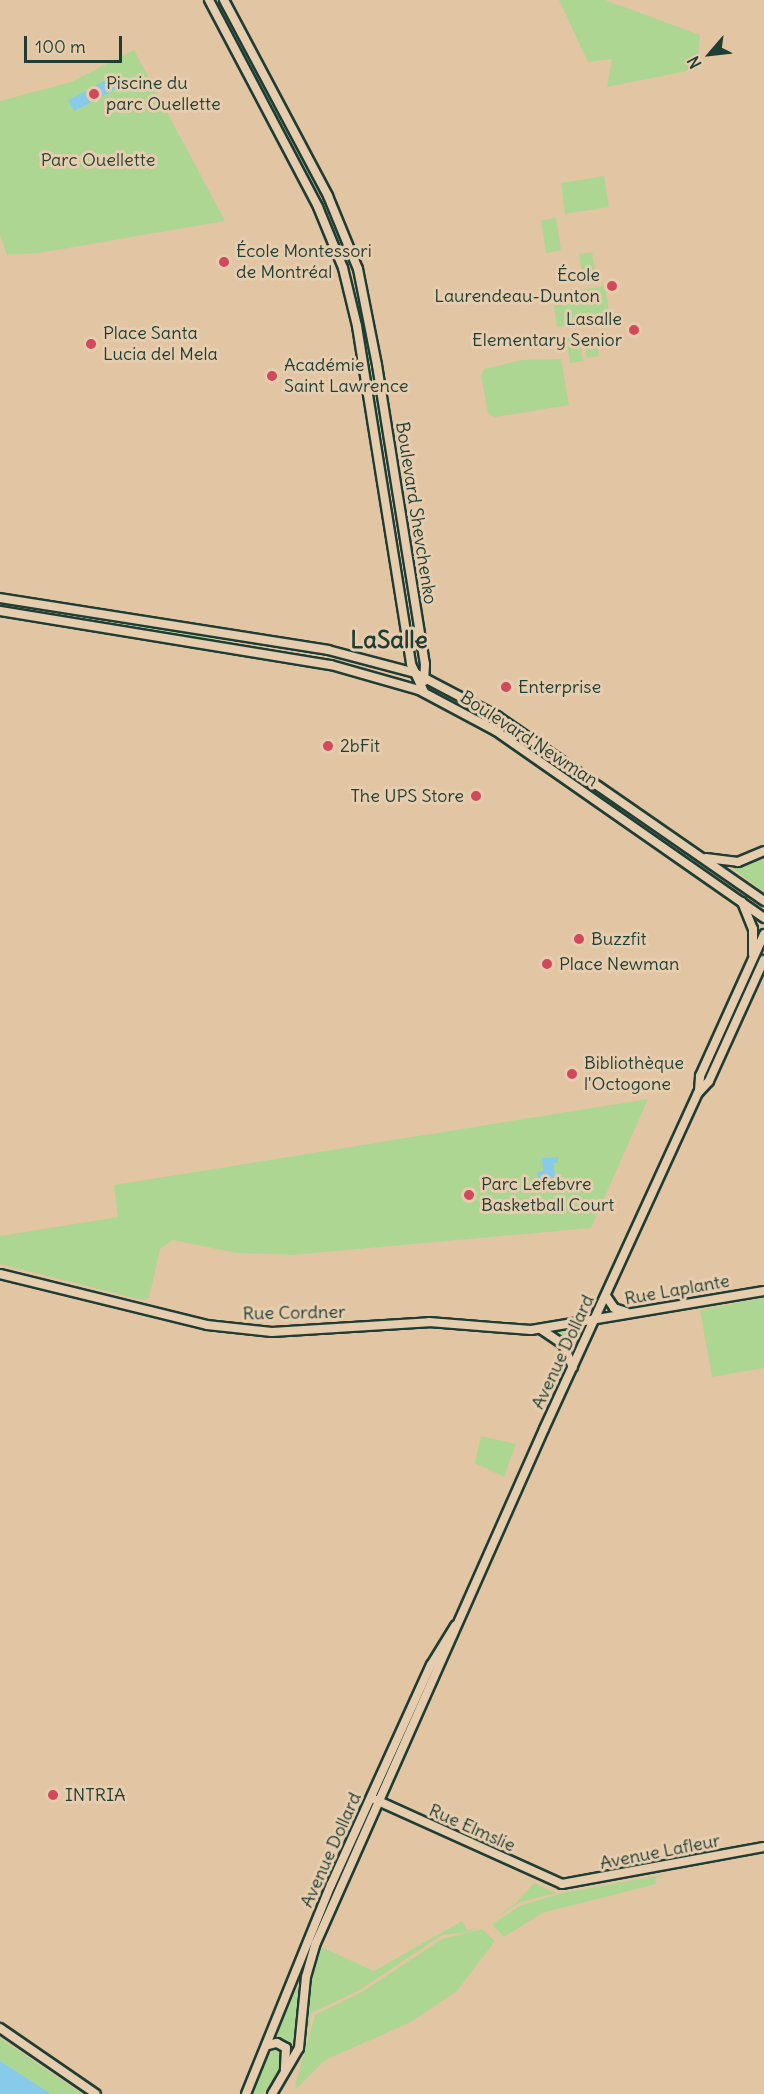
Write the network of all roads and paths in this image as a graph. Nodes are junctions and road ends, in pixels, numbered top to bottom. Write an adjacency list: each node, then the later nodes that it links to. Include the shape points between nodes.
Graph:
1 (208, 0): 5 (main road, Boulevard Shevchenko, via 318,207 343,268 357,326)
2 (224, 0): 8 (main road, Boulevard Shevchenko, via 328,196 357,269 375,354)
3 (0, 598): 6 (main road, Boulevard Newman, via 328,650)
4 (0, 611): 9 (main road, Boulevard Newman, via 331,664)
5 (410, 652): 6 (main road); 7 (main road, Boulevard Shevchenko)
6 (394, 666): 7 (main road, Boulevard Newman)
7 (415, 673): 8 (main road, Boulevard Newman); 9 (main road, Boulevard Shevchenko)
8 (424, 677): 9 (main road, Boulevard Shevchenko); 11 (main road, Boulevard Newman, via 492,712)
9 (424, 692): 12 (main road, Boulevard Newman, via 502,735)
10 (764, 851): 11 (main road, via 738,862)
11 (701, 857): 13 (main road, Boulevard Newman)
12 (741, 901): 14 (main road, Boulevard Newman); 16 (main road, via 753,929)
13 (764, 901)
14 (764, 918)
15 (764, 934): 16 (main road, Avenue Dollard)
16 (753, 958): 18 (main road, Avenue Dollard, via 700,1077)
17 (764, 960): 18 (main road, Avenue Dollard, via 709,1081)
18 (698, 1092): 21 (main road, Avenue Dollard)
19 (0, 1274): 24 (main road, Rue Cordner, via 237,1329 302,1331 429,1322)
20 (764, 1291): 22 (main road, Rue Laplante)
21 (606, 1296): 22 (main road, via 614,1308); 23 (main road, Avenue Dollard)
22 (630, 1314): 23 (main road, Rue Laplante)
23 (594, 1320): 24 (main road, Rue Cordner); 25 (main road, Avenue Dollard)
24 (541, 1329): 25 (main road, via 563,1344)
25 (573, 1367): 26 (main road, Avenue Dollard)
26 (456, 1625): 27 (main road, Avenue Dollard, via 431,1665); 28 (main road, Avenue Dollard, via 452,1643)
27 (371, 1797): 28 (main road, Rue Elmslie); 32 (main road, Avenue Dollard, via 312,1928)
28 (380, 1802): 30 (main road, Rue Elmslie); 33 (main road, Avenue Dollard, via 314,1950 306,1977 301,2042)
29 (764, 1847): 30 (main road, Avenue Lafleur)
30 (561, 1884)
31 (0, 2028): 34 (main road)
32 (268, 2044): 33 (main road, via 280,2043 288,2051); 35 (main road, Avenue Dollard)
33 (283, 2077): 36 (main road, Avenue Dollard)
34 (96, 2094)
35 (246, 2094)
36 (272, 2094)

